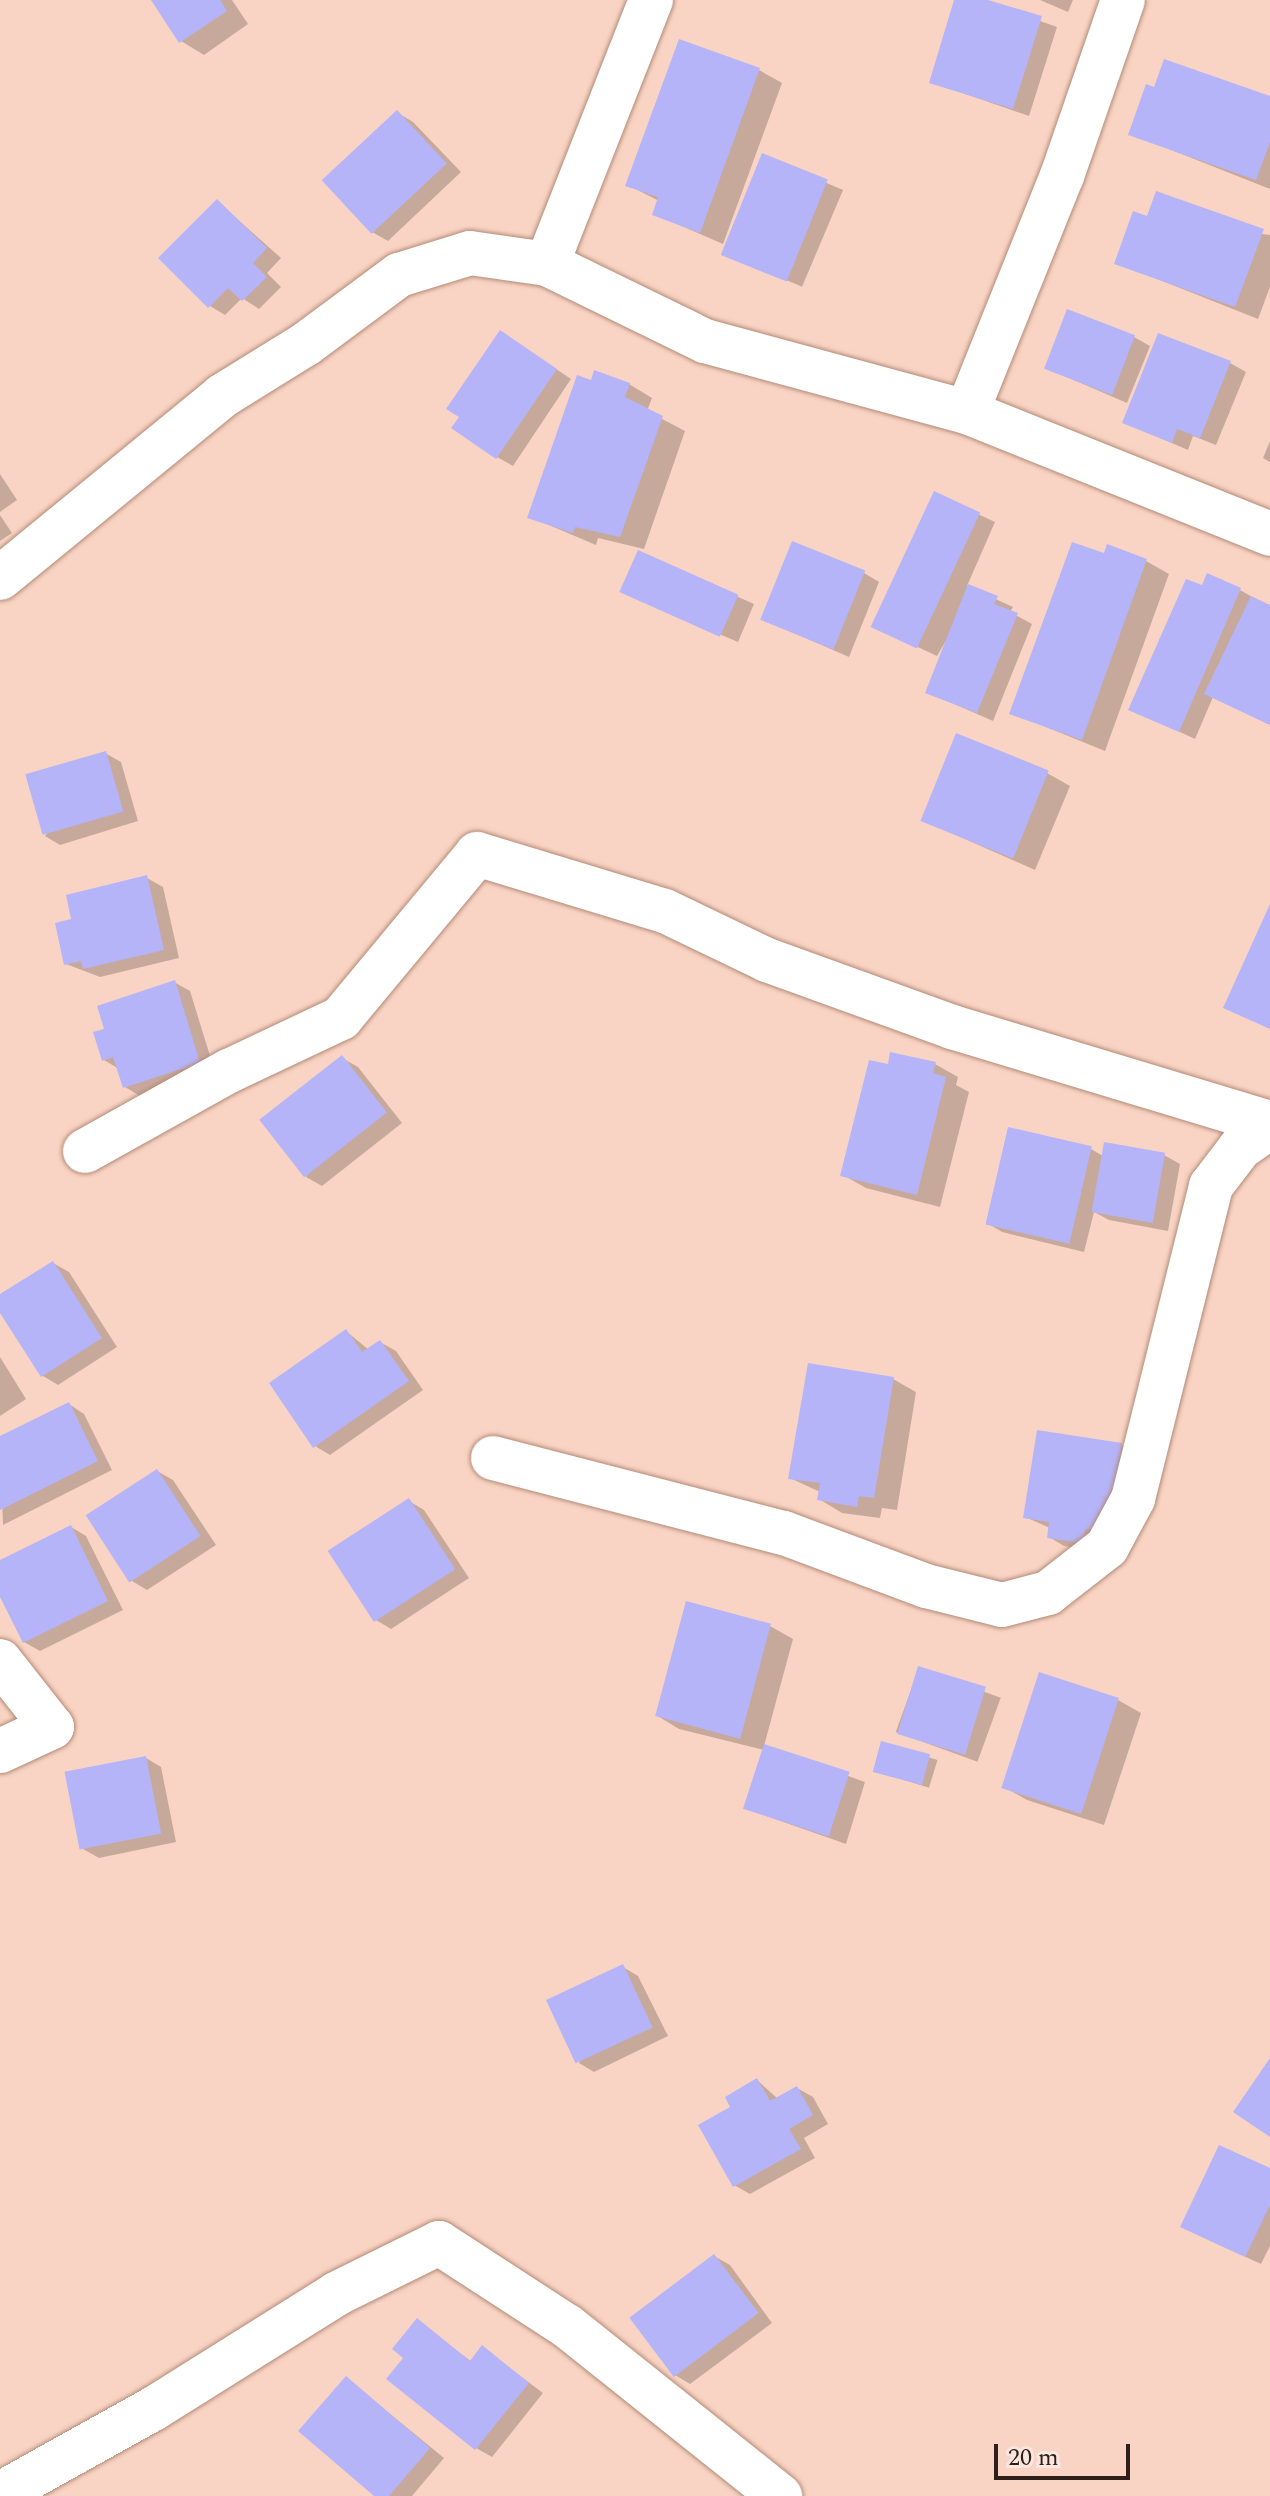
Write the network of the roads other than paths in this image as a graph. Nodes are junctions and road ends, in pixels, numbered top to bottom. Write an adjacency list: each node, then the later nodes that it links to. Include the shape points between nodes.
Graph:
1 (651, 0): 3 (street)
2 (1123, 0): 4 (street, via 1062,176)
3 (547, 264): 4 (street, via 705,341); 6 (street, via 470,253 399,275 306,344 222,396)
4 (967, 412): 5 (street)
5 (1270, 534)
6 (0, 578)
7 (1270, 1125): 8 (street, via 952,1027 767,960 665,911 477,854 341,1018 229,1071); 9 (street, via 1240,1148 1211,1186 1133,1499 1107,1547 1048,1593 1002,1605 926,1586 784,1533)
8 (85, 1151)
9 (493, 1458)
10 (0, 1661): 11 (street, via 52,1727)
11 (0, 1751)
12 (0, 2494): 13 (street, via 153,2409 336,2294 439,2243 567,2326)
13 (780, 2496)

